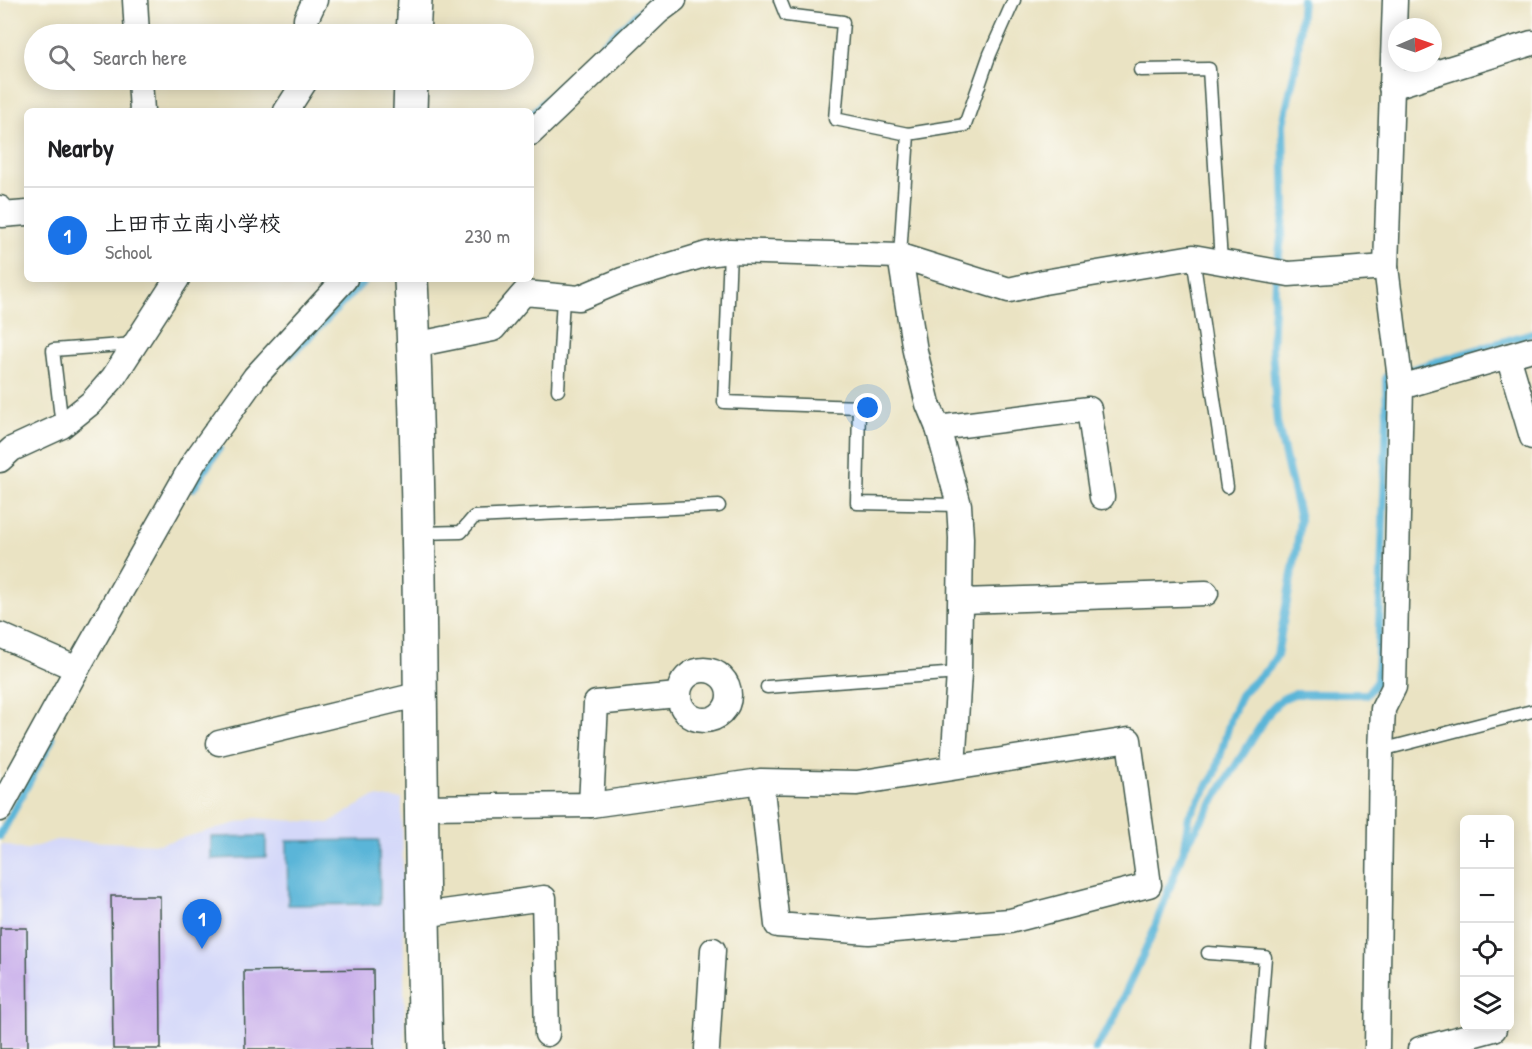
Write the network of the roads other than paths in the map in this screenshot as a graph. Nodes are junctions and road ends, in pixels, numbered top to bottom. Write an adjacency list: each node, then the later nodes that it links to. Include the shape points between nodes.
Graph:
1 (135, 0): 8 (street)
2 (315, 0): 9 (street)
3 (415, 0): 10 (street)
4 (674, 0): 20 (street)
5 (780, 0): 21 (lane, via 786,15 843,22 835,119)
6 (1014, 0): 21 (lane, via 964,125)
7 (1395, 0): 13 (street)
8 (136, 24)
9 (306, 24)
10 (414, 24)
11 (1532, 43): 13 (street)
12 (1140, 70): 27 (lane, via 1209,69)
13 (1392, 87): 28 (street)
14 (141, 90): 17 (street)
15 (300, 90): 18 (street)
16 (411, 90): 19 (street)
17 (142, 108)
18 (288, 108)
19 (411, 108)
20 (534, 130)
21 (908, 134): 25 (lane)
22 (0, 208): 23 (street, via 2,215)
23 (24, 213)
24 (730, 251): 25 (street); 32 (street, via 707,254 622,280 579,298); 45 (lane, via 724,402 859,407 857,503)
25 (900, 256): 26 (street, via 1009,290); 40 (street, via 915,351)
26 (1192, 257): 27 (street); 43 (lane)
27 (1221, 262): 28 (street, via 1276,272)
28 (1386, 267): 37 (street)
29 (175, 282): 33 (street)
30 (342, 282): 51 (street, via 255,377 194,462)
31 (411, 282): 34 (street)
32 (563, 297): 34 (street, via 524,292 493,329); 38 (lane)
33 (136, 344): 39 (street, via 92,402); 39 (lane, via 54,350)
34 (414, 345): 47 (street)
35 (1532, 349): 36 (street)
36 (1508, 356): 37 (street); 41 (street)
37 (1401, 387): 58 (street, via 1394,687 1383,709)
38 (558, 390)
39 (62, 426): 42 (street)
40 (938, 428): 44 (street, via 1089,409); 45 (street)
41 (1532, 437)
42 (0, 460)
43 (1227, 487)
44 (1102, 497)
45 (959, 505): 49 (street)
46 (720, 506): 47 (lane, via 474,517 461,532)
47 (419, 532): 54 (street)
48 (1206, 593): 49 (street)
49 (960, 601): 52 (street)
50 (0, 635): 51 (street)
51 (77, 669): 63 (street)
52 (959, 673): 53 (lane); 59 (street)
53 (767, 687)
54 (421, 694): 57 (street); 62 (street)
55 (677, 695): 61 (street, via 596,703)
56 (1532, 711): 58 (lane)
57 (219, 743)
58 (1381, 750): 72 (street)
59 (953, 767): 60 (street, via 857,783); 60 (street, via 1129,740 1149,885 1010,921 868,932 777,925)
60 (761, 781): 61 (street)
61 (591, 806): 62 (street)
62 (422, 807): 64 (street)
63 (0, 810)
64 (422, 915): 68 (street, via 544,898); 69 (street)
65 (713, 950): 70 (street)
66 (1208, 953): 71 (lane, via 1265,957)
67 (1487, 1031): 73 (street)
68 (547, 1034)
69 (426, 1049)
70 (707, 1049)
71 (1258, 1049)
72 (1377, 1049)
73 (1420, 1049)

